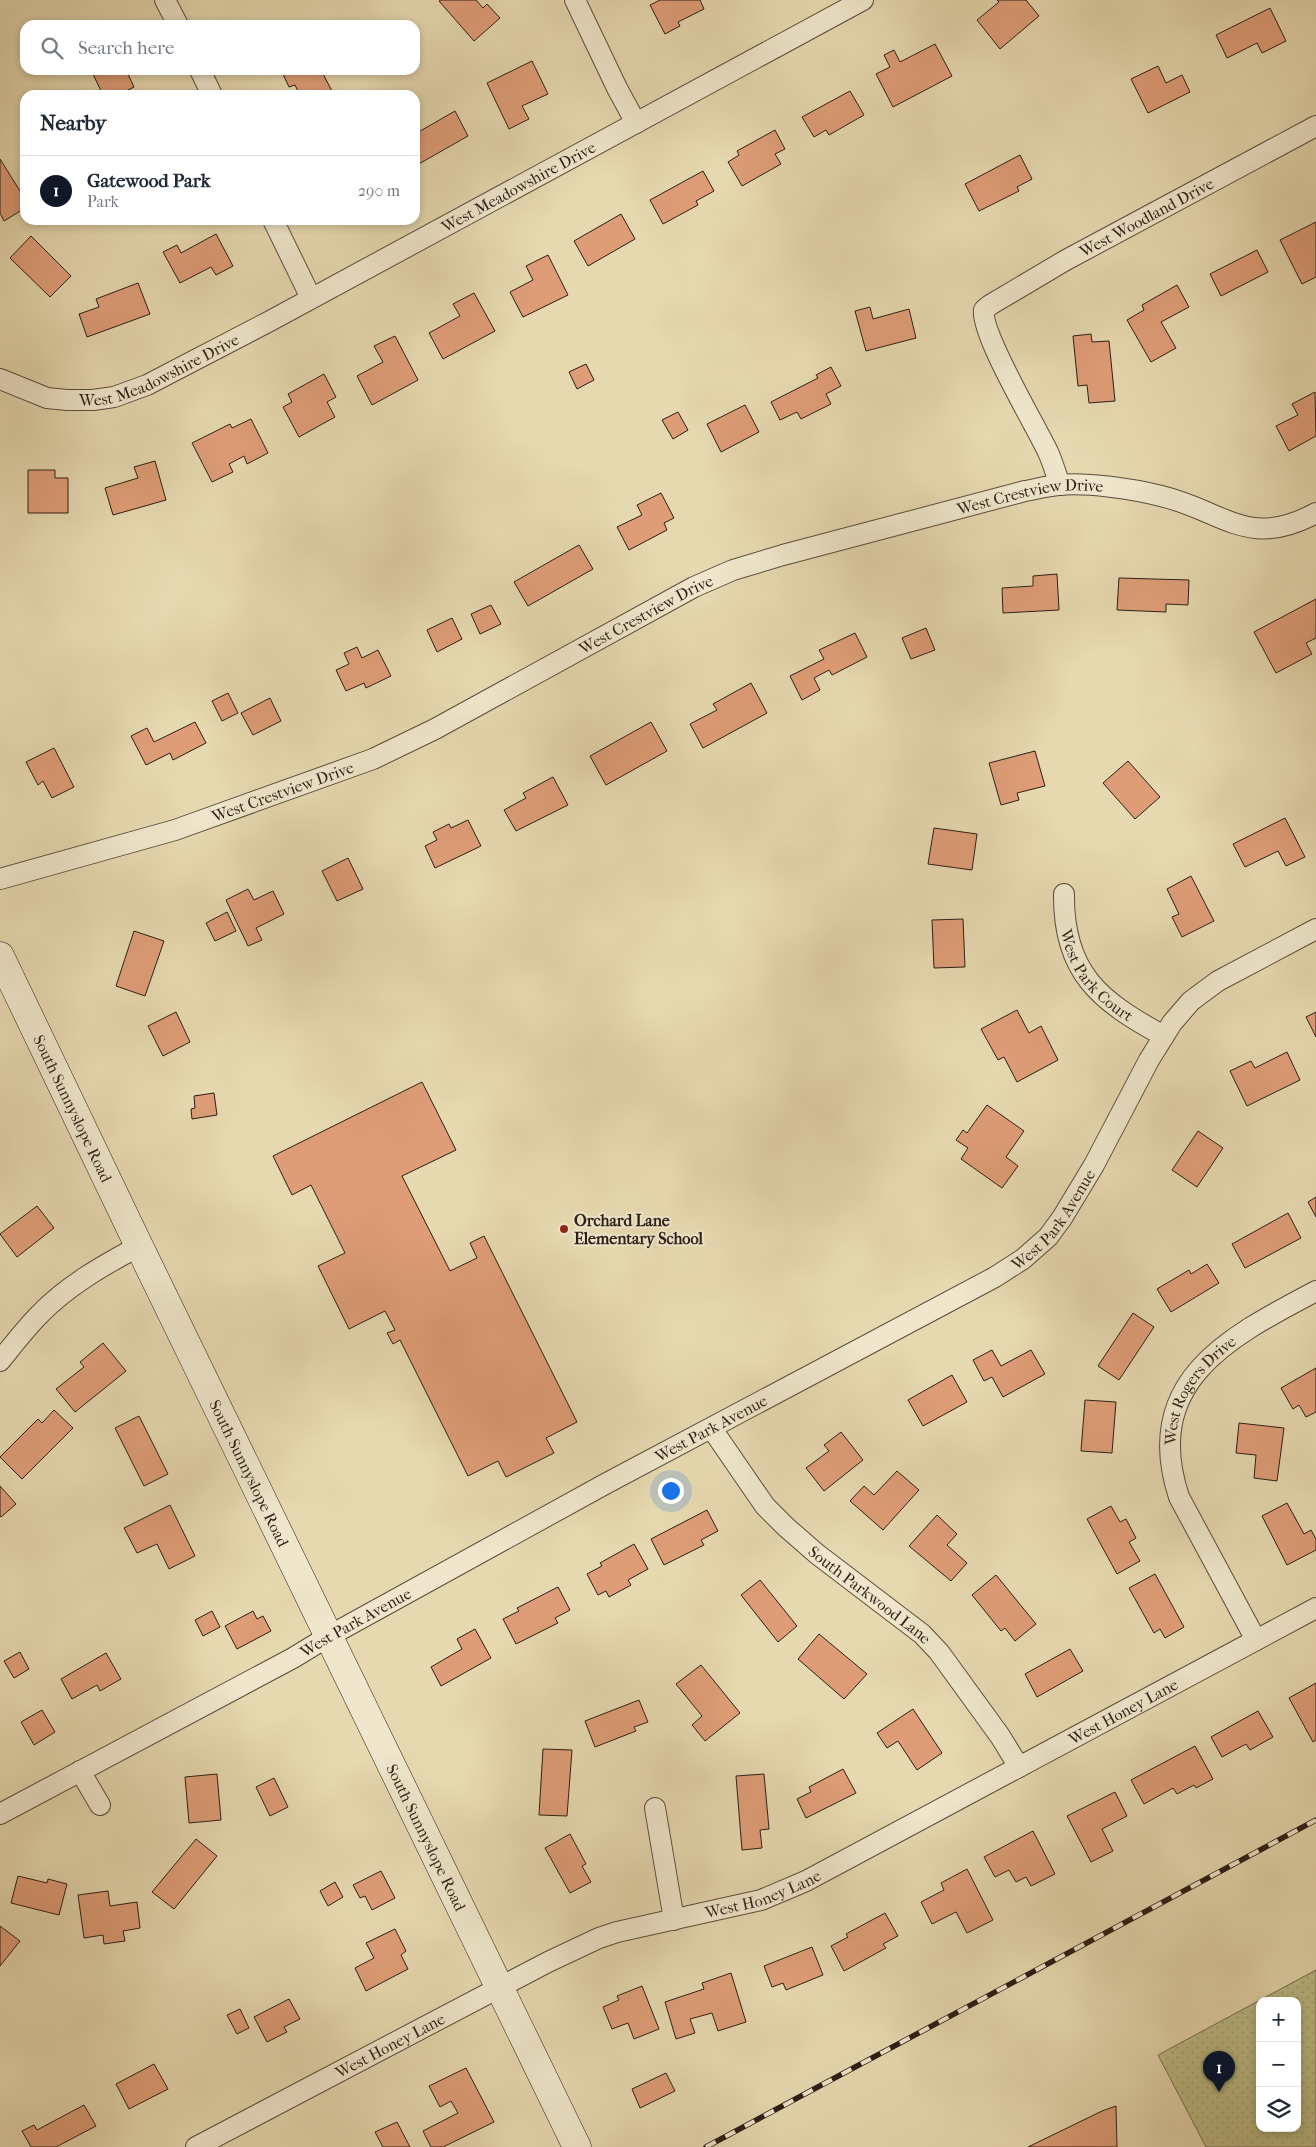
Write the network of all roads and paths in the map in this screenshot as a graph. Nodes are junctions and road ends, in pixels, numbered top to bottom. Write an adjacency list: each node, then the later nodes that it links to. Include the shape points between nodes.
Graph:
1 (166, 0): 4 (street)
2 (574, 0): 7 (street)
3 (863, 0): 7 (street, West Meadowshire Drive)
4 (176, 20)
5 (202, 75): 6 (street)
6 (210, 90)
7 (636, 123): 10 (street, West Meadowshire Drive)
8 (1316, 126): 12 (street, West Woodland Drive, via 1066,260 984,310 983,316 994,346 1049,454)
9 (274, 225): 10 (street)
10 (311, 298): 11 (street, West Meadowshire Drive, via 147,385 114,397 93,400 47,398)
11 (0, 379)
12 (1060, 485): 13 (street, West Crestview Drive, via 1084,485 1162,496 1250,528 1269,530); 14 (street, West Crestview Drive, via 1025,491 733,570 694,586 435,729 373,759 175,830)
13 (1316, 513)
14 (0, 879)
15 (1064, 894): 18 (street, West Park Court, via 1067,938 1086,979 1110,1003)
16 (1316, 929): 18 (street, West Park Avenue, via 1218,981 1191,1001)
17 (0, 956): 19 (street, South Sunnyslope Road)
18 (1164, 1036): 22 (street, West Park Avenue, via 1062,1218 1048,1237 1023,1259 996,1277)
19 (139, 1246): 21 (street, via 99,1267 55,1300); 24 (street, South Sunnyslope Road)
20 (1316, 1291): 25 (street, West Rogers Drive, via 1240,1333 1194,1373 1179,1403 1171,1434 1173,1478 1179,1497)
21 (0, 1361)
22 (712, 1429): 24 (street, West Park Avenue); 26 (street, South Parkwood Lane, via 766,1506 786,1527 922,1634 1000,1736)
23 (1316, 1608): 25 (street, West Honey Lane)
24 (329, 1636): 27 (street, West Park Avenue); 32 (street, South Sunnyslope Road)
25 (1256, 1640): 26 (street, West Honey Lane)
26 (1019, 1767): 31 (street, West Honey Lane, via 806,1881 768,1898)
27 (80, 1771): 28 (street); 30 (street, West Park Avenue)
28 (100, 1805)
29 (655, 1808): 31 (street)
30 (0, 1814)
31 (674, 1920): 32 (street, West Honey Lane, via 599,1938)
32 (500, 1988): 33 (street, West Honey Lane); 34 (street, South Sunnyslope Road)
33 (196, 2147)
34 (577, 2147)

